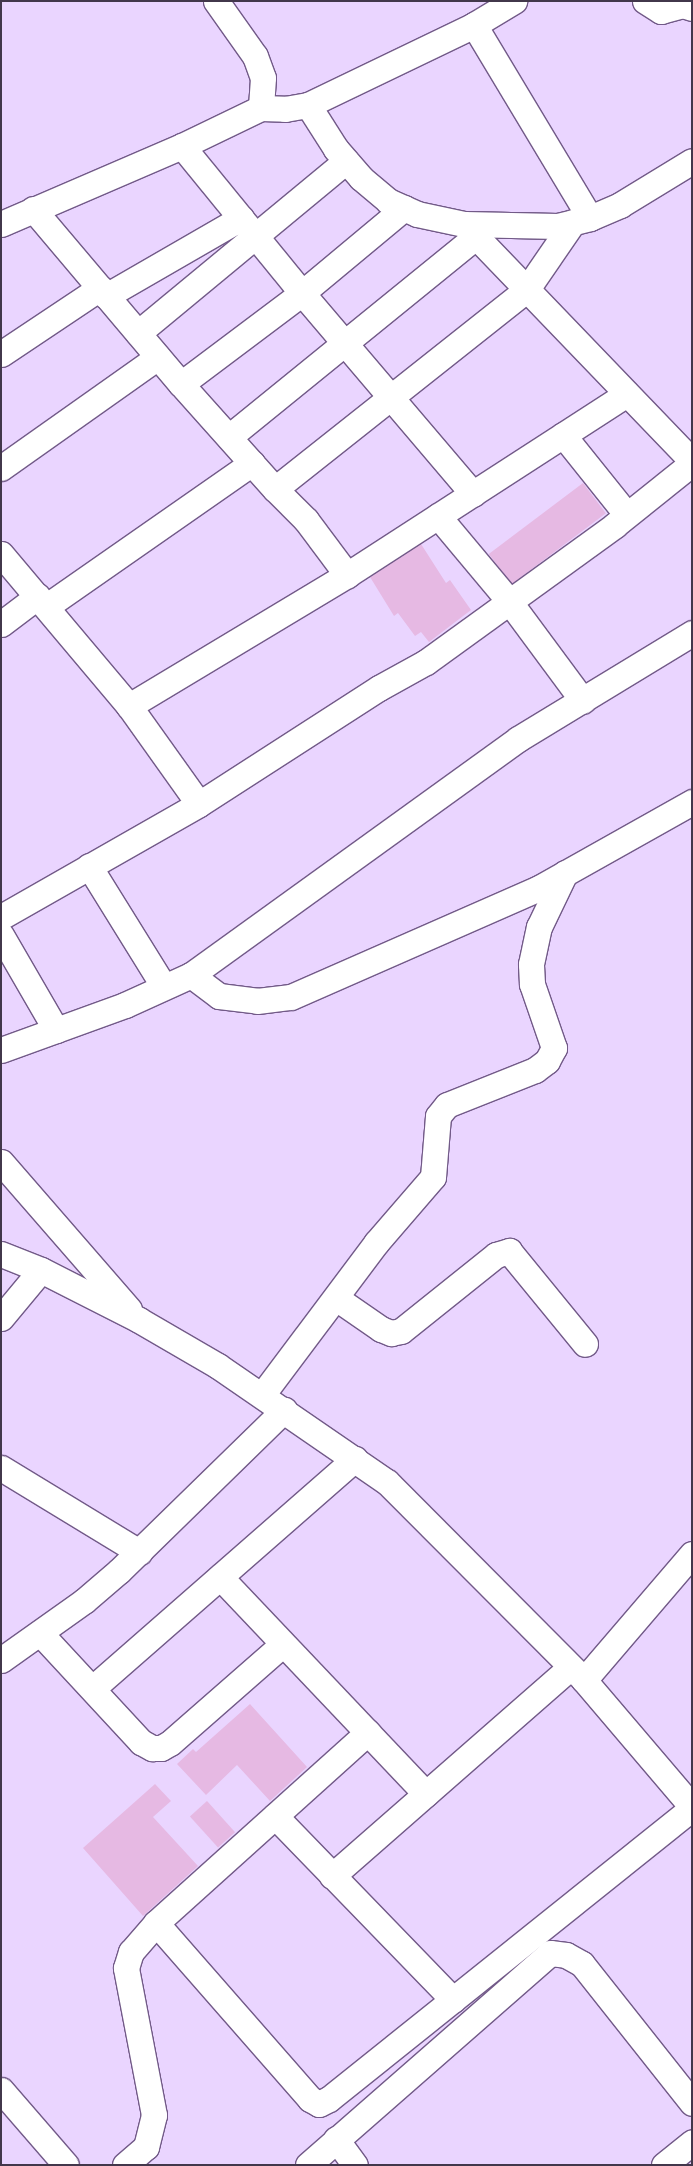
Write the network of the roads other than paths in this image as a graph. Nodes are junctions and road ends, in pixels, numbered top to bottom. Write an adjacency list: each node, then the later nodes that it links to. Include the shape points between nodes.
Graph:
1 (216, 1): 7 (street, via 255,56 264,78)
2 (514, 1): 5 (street)
3 (645, 1): 4 (street, via 661,11 683,4)
4 (692, 8)
5 (474, 25): 6 (street); 13 (street)
6 (308, 104): 7 (street, via 285,109); 9 (street)
7 (261, 108): 8 (street)
8 (182, 146): 12 (street); 15 (street)
9 (346, 161): 11 (street, via 388,201); 15 (street)
10 (692, 161): 13 (street, via 627,201)
11 (404, 208): 16 (street); 19 (street)
12 (33, 209): 14 (street); 18 (street)
13 (581, 220): 16 (street); 17 (street)
14 (1, 224)
15 (248, 227): 18 (street); 19 (street); 20 (street)
16 (470, 230): 17 (street); 21 (street)
17 (526, 289): 25 (street); 26 (street)
18 (103, 292): 20 (street); 22 (street)
19 (302, 293): 21 (street); 24 (street)
20 (138, 334): 23 (street)
21 (346, 345): 26 (street); 28 (street)
22 (1, 354)
23 (158, 357): 24 (street); 31 (street)
24 (182, 384): 28 (street)
25 (627, 394): 27 (street); 29 (street)
26 (390, 398): 32 (street); 33 (street)
27 (563, 435): 33 (street); 34 (street)
28 (229, 437): 30 (street)
29 (692, 462): 34 (street)
30 (252, 463): 32 (street); 38 (street)
31 (1, 468)
32 (275, 489): 37 (street, via 306,520)
33 (473, 494): 35 (street)
34 (627, 515): 39 (street)
35 (438, 516): 37 (street); 39 (street)
36 (1, 554): 38 (street)
37 (347, 575): 43 (street)
38 (42, 601): 40 (street); 43 (street)
39 (509, 601): 42 (street); 44 (street, via 426,662 378,688)
40 (1, 624)
41 (692, 632): 42 (street)
42 (583, 701): 50 (street, via 518,738)
43 (129, 706): 44 (street)
44 (199, 804): 46 (street)
45 (689, 810): 47 (street)
46 (89, 866): 48 (street); 51 (street)
47 (565, 873): 50 (street, via 539,888 291,997 258,1001 219,996); 57 (street, via 539,927 531,964 532,984 554,1048 548,1061 535,1070 447,1105 438,1116 433,1177 376,1243)
48 (1, 917)
49 (1, 936): 52 (street)
50 (191, 975): 51 (street)
51 (164, 987): 52 (street)
52 (56, 1030): 53 (street)
53 (1, 1050)
54 (1, 1162): 59 (street)
55 (1, 1254): 56 (street)
56 (42, 1270): 58 (street); 59 (street)
57 (336, 1298): 60 (street, via 382,1329 392,1333 401,1331 496,1255 509,1251); 61 (street)
58 (1, 1318)
59 (139, 1320): 61 (street)
60 (586, 1344)
61 (262, 1395): 62 (street)
62 (284, 1410): 63 (street); 65 (street)
63 (355, 1459): 67 (street); 71 (street, via 387,1482)
64 (1, 1468): 65 (street)
65 (139, 1552): 68 (street, via 84,1602)
66 (692, 1554): 71 (street)
67 (220, 1577): 69 (street); 72 (street)
68 (40, 1633): 70 (street); 72 (street)
69 (283, 1644): 72 (street, via 161,1748 152,1748 141,1742); 73 (street)
70 (1, 1660)
71 (578, 1673): 74 (street); 75 (street)
72 (93, 1688)
73 (368, 1732): 74 (street); 76 (street)
74 (426, 1794): 77 (street)
75 (692, 1807): 79 (street)
76 (275, 1816): 77 (street); 78 (street)
77 (332, 1876): 79 (street)
78 (156, 1923): 79 (street, via 310,2099 319,2104 329,2100); 85 (street, via 131,1952 126,1968 154,2114 146,2147)
79 (453, 2000)
80 (1, 2090): 84 (street)
81 (692, 2103): 82 (street, via 582,1964 566,1955 550,1953)
82 (336, 2139): 86 (street); 87 (street)
83 (692, 2142): 88 (street)
84 (66, 2165)
85 (124, 2165)
86 (308, 2165)
87 (355, 2165)
88 (664, 2165)

